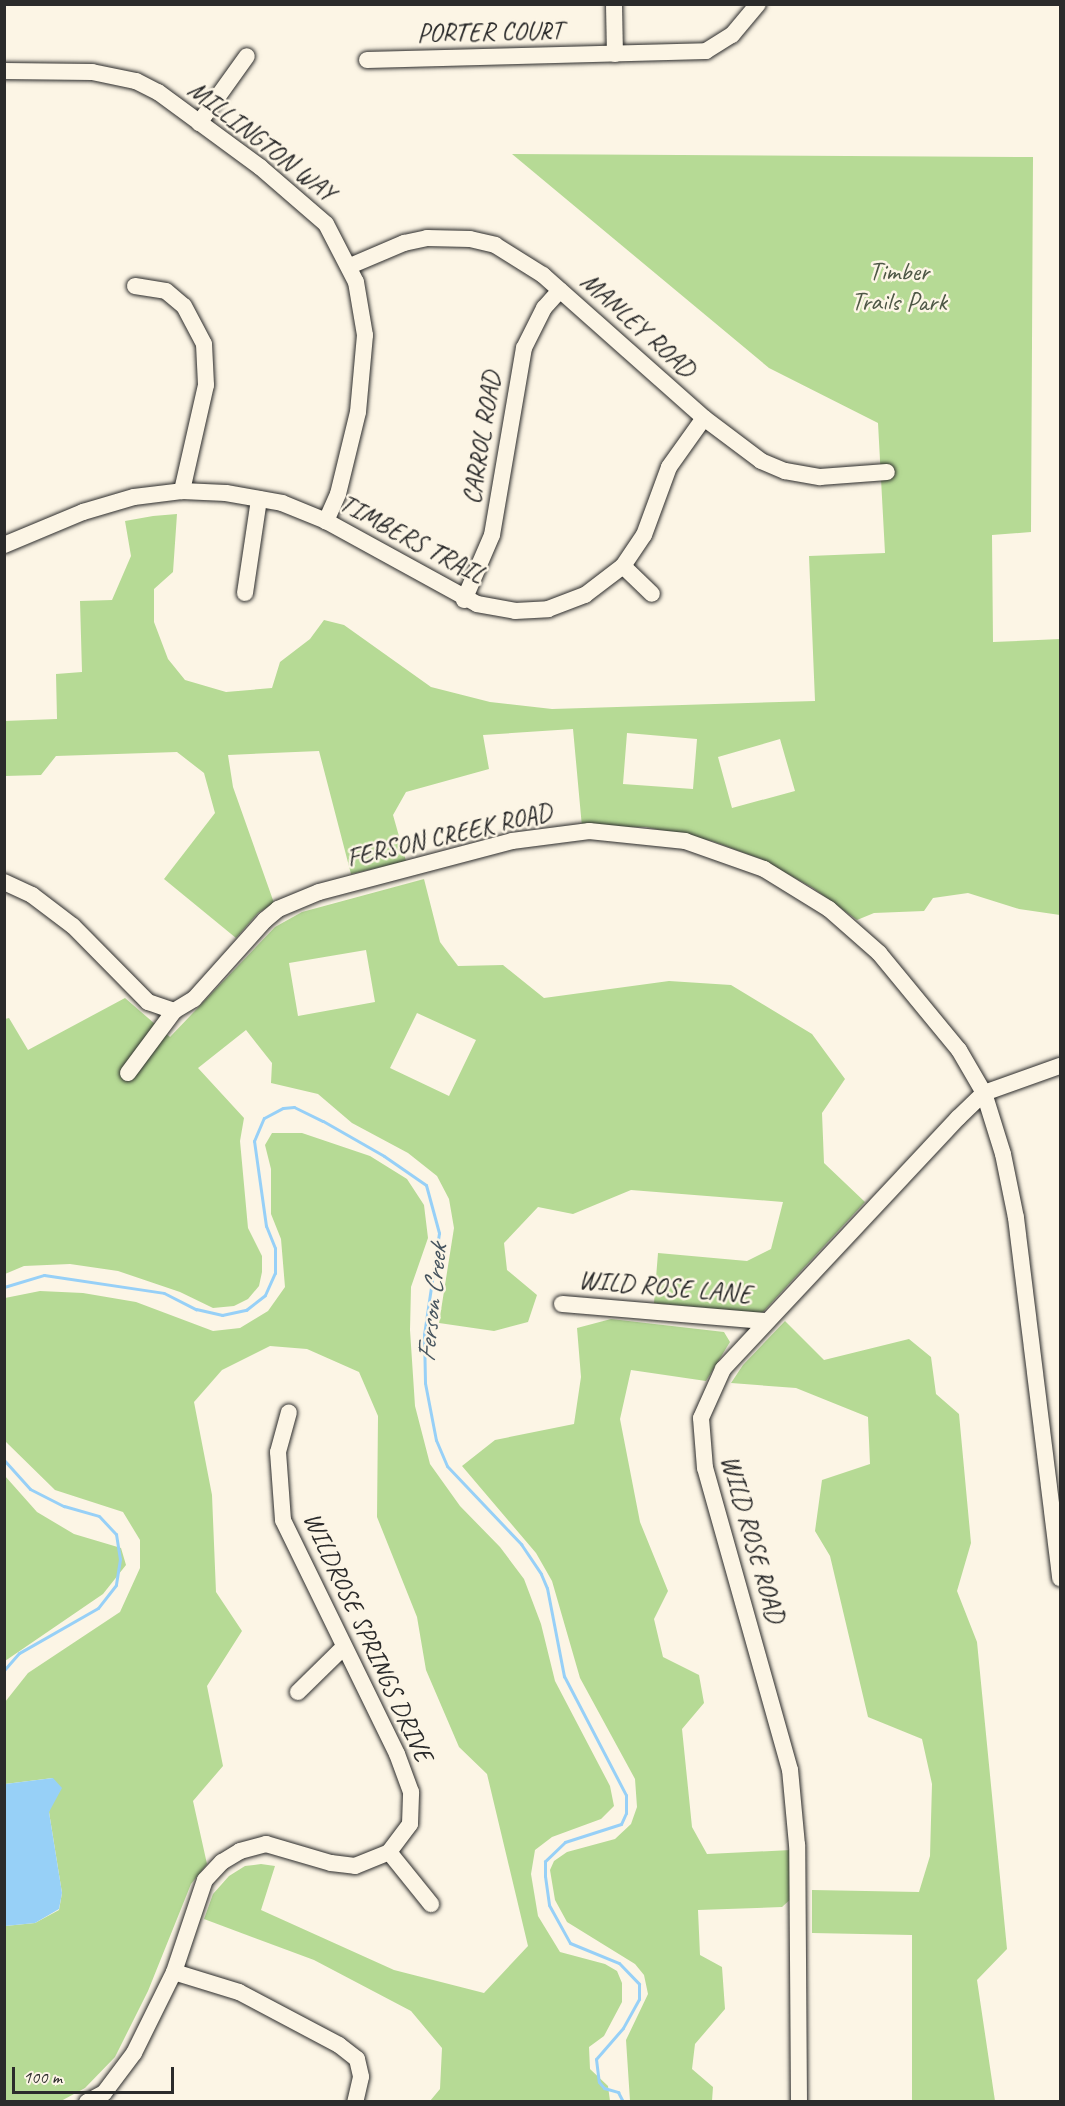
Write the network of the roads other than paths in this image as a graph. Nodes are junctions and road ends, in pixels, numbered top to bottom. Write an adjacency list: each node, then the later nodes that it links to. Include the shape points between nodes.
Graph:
1 (614, 4): 3 (street)
2 (758, 4): 3 (street, PORTER COURT, via 732,35 706,51)
3 (615, 54): 5 (street, PORTER COURT)
4 (247, 56): 7 (street)
5 (367, 60)
6 (4, 71): 7 (street, MILLINGTON WAY, via 92,72 136,81)
7 (199, 123): 8 (street, MILLINGTON WAY, via 312,209)
8 (350, 266): 10 (street, MANLEY ROAD, via 404,243 447,237 470,239 517,256); 15 (street, MILLINGTON WAY, via 364,317 364,356 358,412 338,494)
9 (135, 286): 13 (street, via 166,291 184,306 204,344 206,385)
10 (560, 290): 11 (street, MANLEY ROAD); 20 (street, CARROL ROAD, via 544,308 524,348 492,535)
11 (704, 417): 12 (street, MANLEY ROAD, via 761,461 785,471 820,477); 17 (street, TIMBERS TRAIL, via 669,467 644,535)
12 (887, 472)
13 (182, 491): 14 (street, TIMBERS TRAIL); 16 (street, TIMBERS TRAIL, via 108,503)
14 (259, 499): 15 (street, TIMBERS TRAIL); 18 (street)
15 (326, 521): 20 (street, TIMBERS TRAIL)
16 (4, 545)
17 (623, 566): 19 (street); 20 (street, TIMBERS TRAIL, via 585,595 548,609 493,609)
18 (245, 592)
19 (652, 594)
20 (464, 600)
21 (4, 882): 22 (street, via 33,895 73,926 148,1002)
22 (174, 1011): 24 (street, FERSON CREEK ROAD); 25 (street, FERSON CREEK ROAD, via 194,999 265,920 296,900 512,841 588,831 626,833 685,841 739,858 788,882 829,909 879,953 931,1013)
23 (1060, 1066): 25 (street)
24 (128, 1073)
25 (984, 1093): 27 (street, WILD ROSE ROAD); 29 (street, FERSON CREEK ROAD, via 1003,1154 1016,1218)
26 (562, 1304): 27 (street, WILD ROSE LANE)
27 (765, 1321): 38 (street, WILD ROSE ROAD, via 723,1369 708,1394 701,1418 700,1443 790,1770 797,1845)
28 (289, 1412): 30 (street, WILDROSE SPRINGS DRIVE, via 278,1452 283,1520)
29 (1060, 1578)
30 (343, 1648): 31 (street); 32 (street, WILDROSE SPRINGS DRIVE, via 397,1754 411,1792 410,1824)
31 (298, 1692)
32 (389, 1852): 33 (street); 34 (street, via 355,1866 266,1844 240,1851 222,1862 205,1880)
33 (431, 1904)
34 (174, 1972): 35 (street, via 134,2053); 37 (street, via 239,1992 339,2044 357,2059 361,2077)
35 (106, 2097): 36 (street)
36 (87, 2102)
37 (356, 2102)
38 (799, 2102)

